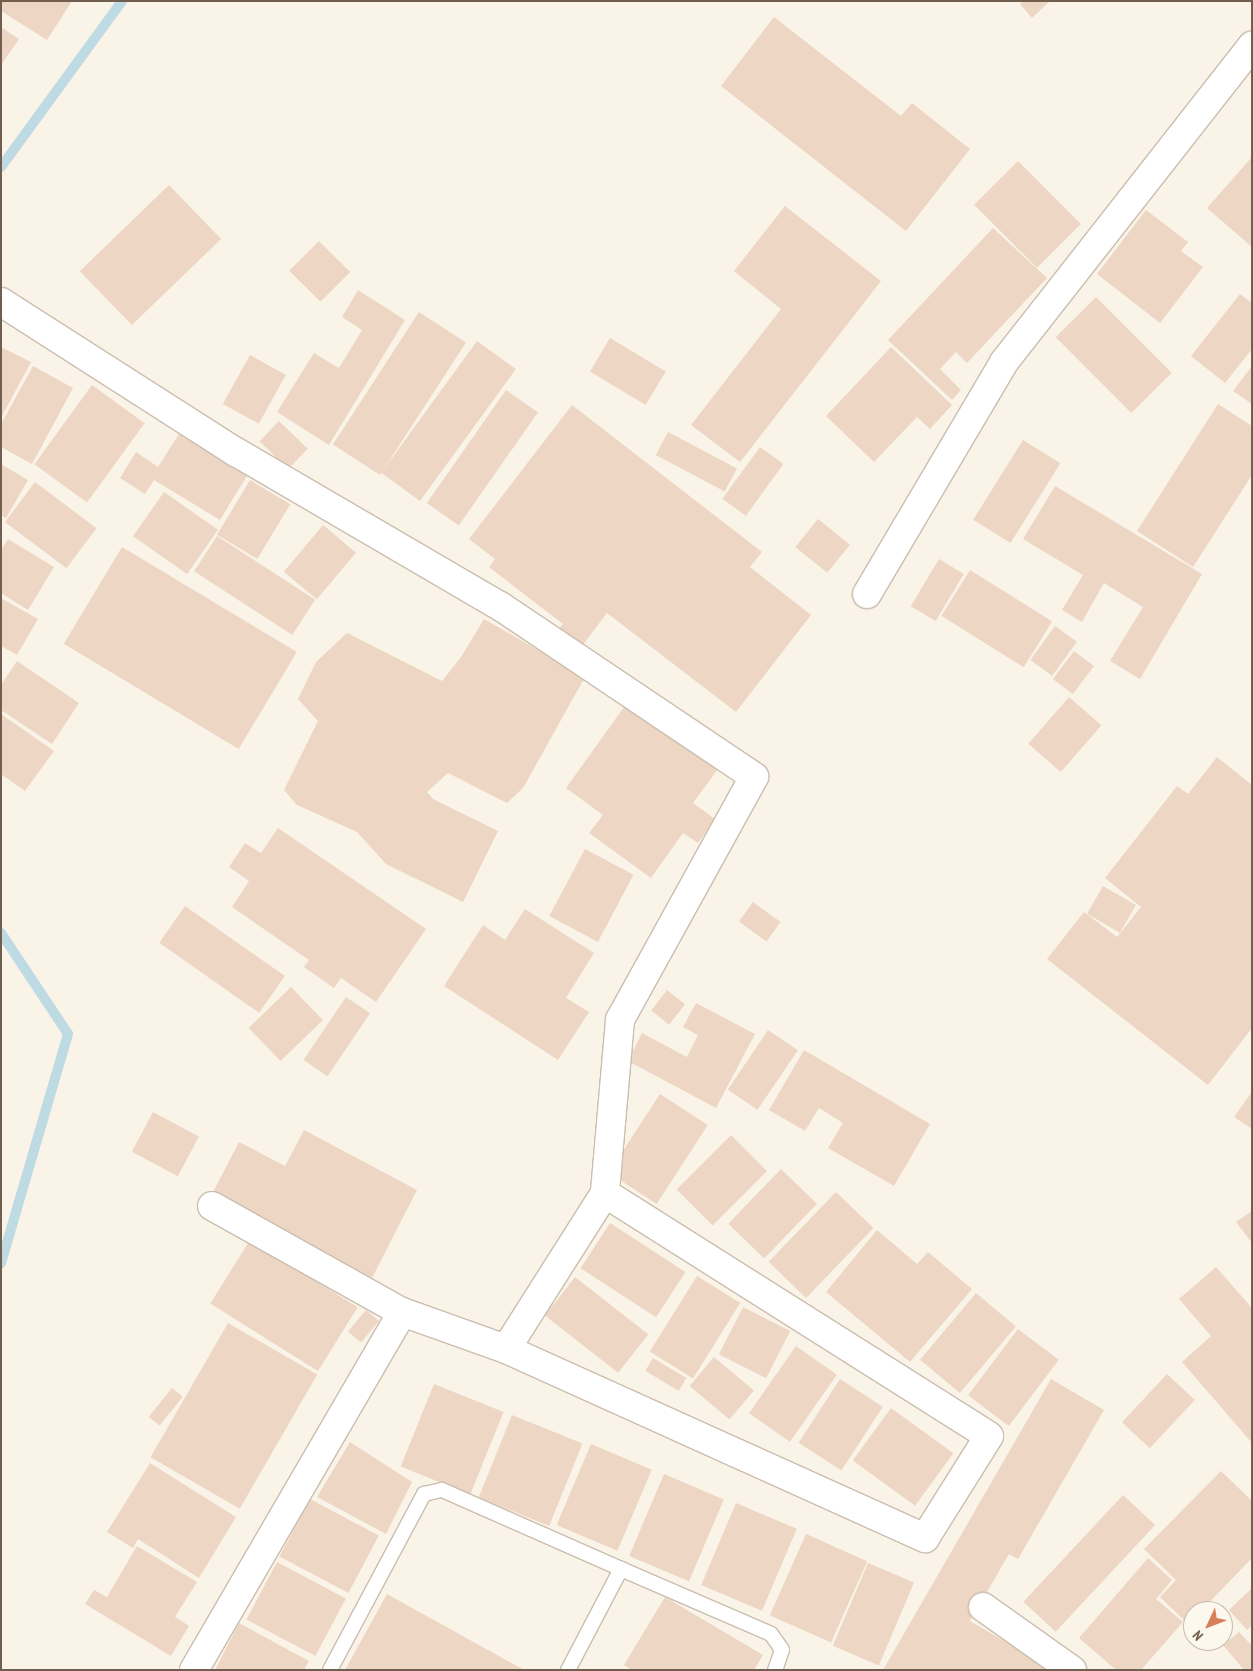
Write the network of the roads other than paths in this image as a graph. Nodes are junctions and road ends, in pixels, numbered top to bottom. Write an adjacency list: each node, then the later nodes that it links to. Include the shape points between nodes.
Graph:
1 (1252, 46): 3 (street, via 1004,362)
2 (1, 302): 4 (street, via 236,452 500,606 754,777 620,1020)
3 (867, 594)
4 (605, 1193): 7 (street); 7 (street, via 989,1436 925,1538)
5 (212, 1206): 6 (street)
6 (402, 1312): 7 (street); 10 (street)
7 (506, 1349)
8 (621, 1569): 11 (lane, via 442,1490 424,1494); 12 (lane); 13 (lane, via 771,1634 782,1650)
9 (984, 1607): 14 (street)
10 (194, 1670)
11 (330, 1670)
12 (568, 1670)
13 (775, 1670)
14 (1072, 1670)

